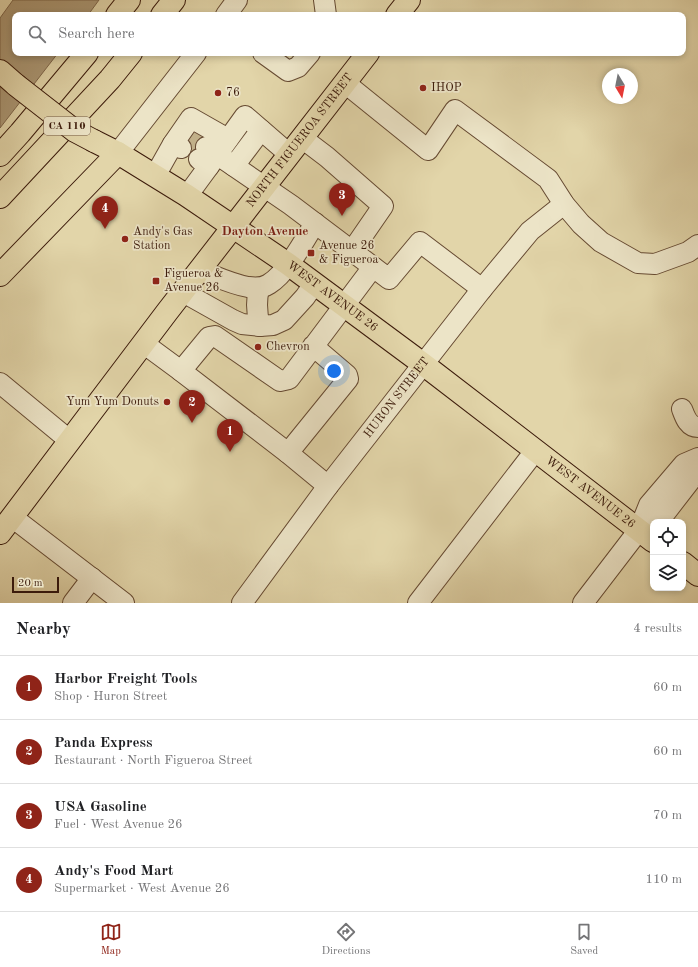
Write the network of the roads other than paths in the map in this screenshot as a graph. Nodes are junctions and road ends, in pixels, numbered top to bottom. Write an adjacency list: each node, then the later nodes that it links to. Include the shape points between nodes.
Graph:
1 (129, 0): 6 (main road)
2 (174, 0): 7 (main road)
3 (237, 0): 8 (street)
4 (324, 0): 9 (street)
5 (409, 0): 10 (main road)
6 (119, 12)
7 (164, 12)
8 (228, 12)
9 (326, 12)
10 (399, 12)
11 (84, 56): 23 (main road, CA 110)
12 (129, 56): 28 (main road, CA 110)
13 (194, 56): 21 (street)
14 (267, 56): 15 (street, via 288,71 298,67)
15 (307, 56)
16 (366, 56): 18 (main road, NORTH FIGUEROA STREET)
17 (0, 71): 21 (main road, WEST AVENUE 26, bridge, via 75,131)
18 (344, 83): 20 (main road, NORTH FIGUEROA STREET); 29 (street, via 428,150 456,110 548,179)
19 (261, 130): 20 (street); 22 (street, via 245,116); 24 (street)
20 (296, 146): 26 (main road, NORTH FIGUEROA STREET); 33 (street, via 327,157 383,206)
21 (118, 153): 25 (main road, WEST AVENUE 26); 37 (main road)
22 (212, 153): 24 (street); 25 (street, via 191,118 181,140); 27 (street)
23 (0, 155)
24 (234, 166): 26 (street)
25 (155, 176): 27 (main road, WEST AVENUE 26)
26 (264, 187): 30 (street); 31 (main road, NORTH FIGUEROA STREET)
27 (187, 196): 31 (main road, WEST AVENUE 26)
28 (0, 197)
29 (564, 204): 32 (street, via 601,242 638,263 655,264 688,252); 40 (street, HURON STREET, via 530,231)
30 (315, 223): 33 (street); 34 (street)
31 (234, 226): 34 (main road, WEST AVENUE 26); 36 (main road, NORTH FIGUEROA STREET)
32 (698, 245)
33 (352, 250): 35 (street)
34 (288, 264): 38 (main road, WEST AVENUE 26); 39 (street, via 273,281)
35 (373, 267): 40 (street, via 389,278 420,242); 42 (street)
36 (199, 270): 39 (street); 41 (main road, NORTH FIGUEROA STREET)
37 (0, 275)
38 (314, 284): 42 (main road, WEST AVENUE 26); 43 (street, via 284,320 273,325)
39 (259, 288): 43 (street, via 256,300)
40 (482, 289): 46 (street, HURON STREET)
41 (183, 292): 43 (street, via 242,324); 44 (main road, NORTH FIGUEROA STREET)
42 (344, 306): 45 (street); 46 (main road, WEST AVENUE 26)
43 (260, 326)
44 (143, 343): 47 (street); 51 (main road, NORTH FIGUEROA STREET)
45 (313, 346): 47 (street, via 288,379 280,381 215,336 209,337); 53 (street, via 347,375 348,379)
46 (423, 364): 52 (main road, WEST AVENUE 26); 56 (street, HURON STREET)
47 (180, 371): 53 (street)
48 (0, 383): 51 (street)
49 (682, 409): 50 (street, via 688,423)
50 (698, 427)
51 (69, 440): 57 (main road, NORTH FIGUEROA STREET)
52 (535, 451): 58 (main road, WEST AVENUE 26); 65 (street)
53 (288, 453): 56 (street)
54 (698, 458): 58 (street, via 684,464 649,505)
55 (698, 475): 58 (street, via 693,477)
56 (328, 486): 64 (street, HURON STREET)
57 (6, 525): 61 (street)
58 (646, 535): 66 (street)
59 (686, 565): 60 (main road)
60 (698, 575)
61 (92, 578): 62 (street); 63 (street)
62 (73, 603)
63 (124, 603)
64 (242, 603)
65 (418, 603)
66 (583, 603)

